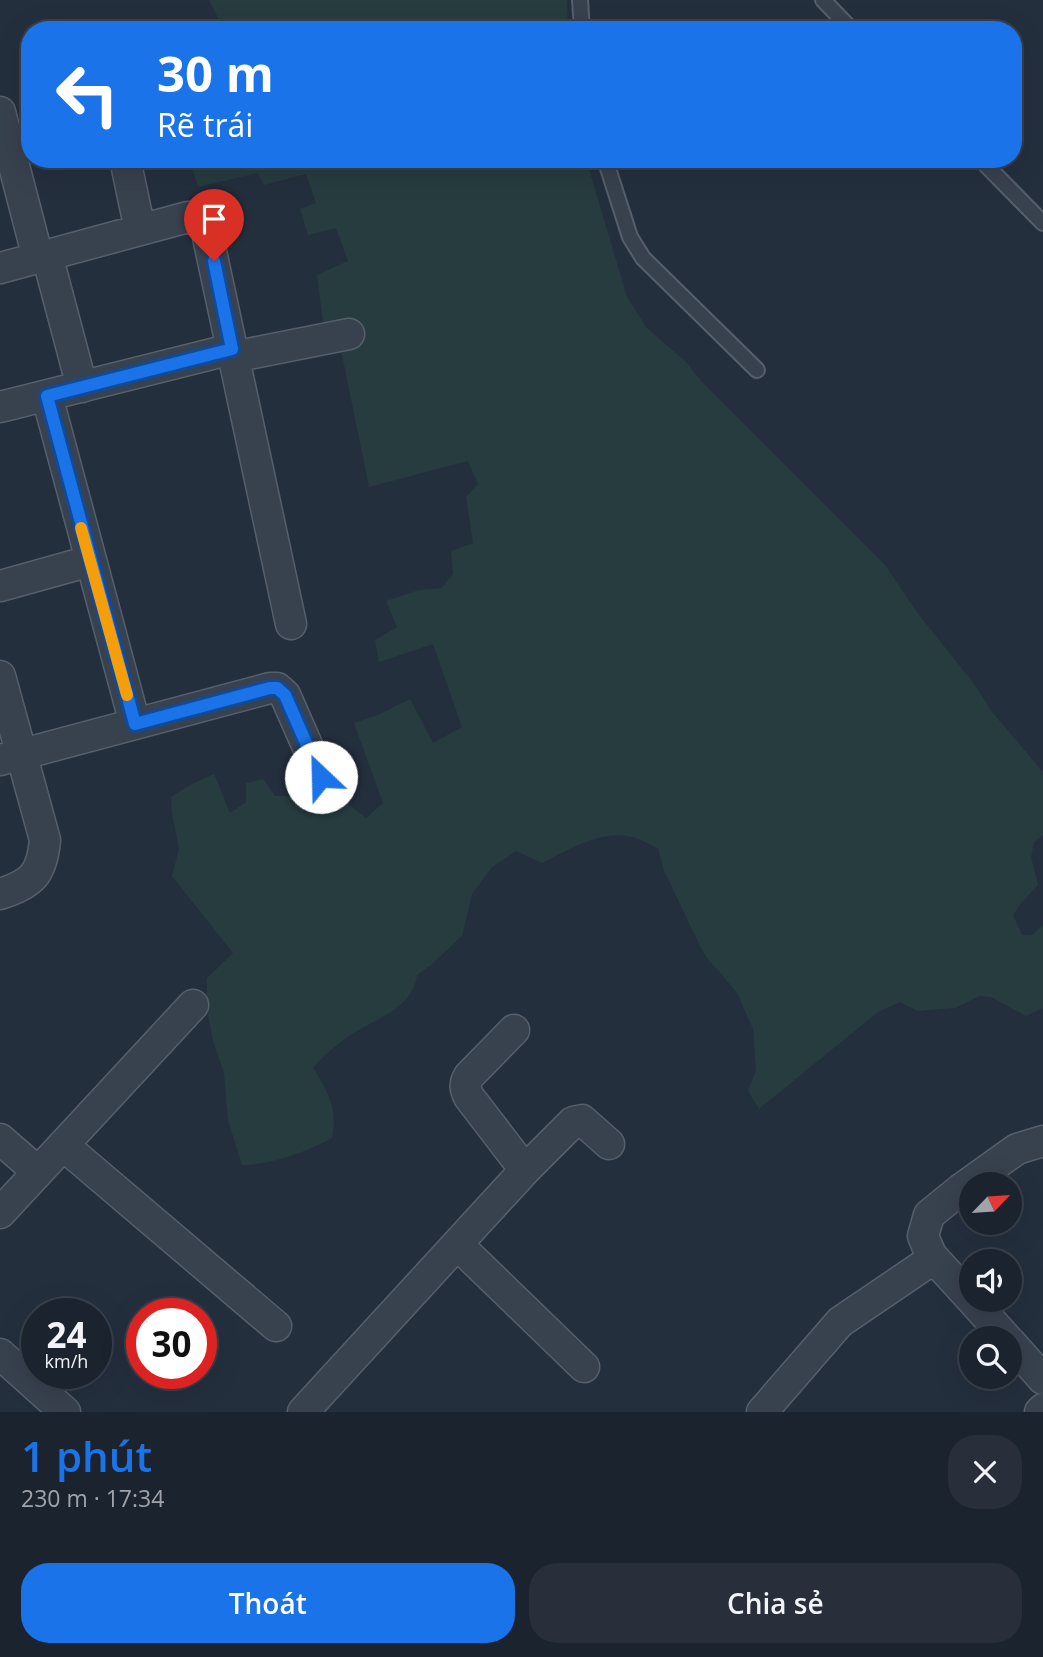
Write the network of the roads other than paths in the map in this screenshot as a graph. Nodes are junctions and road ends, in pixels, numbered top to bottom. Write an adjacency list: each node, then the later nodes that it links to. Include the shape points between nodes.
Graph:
1 (580, 0): 3 (lane)
2 (823, 0): 4 (lane)
3 (581, 21)
4 (843, 21)
5 (0, 112): 11 (street)
6 (127, 168): 10 (street)
7 (607, 168): 15 (lane, via 630,237 643,258)
8 (989, 168): 9 (lane)
9 (1043, 223)
10 (140, 230): 11 (street); 14 (street, via 188,216 206,228)
11 (43, 257): 12 (street); 16 (street)
12 (0, 268)
13 (349, 334): 14 (street)
14 (233, 353): 16 (street); 21 (street)
15 (757, 370)
16 (82, 387): 17 (street)
17 (47, 396): 18 (street); 19 (street)
18 (0, 408)
19 (90, 561): 20 (street); 23 (street)
20 (0, 586)
21 (291, 624)
22 (0, 676): 24 (street)
23 (135, 724): 24 (street); 25 (street, via 277,688 285,695)
24 (11, 757): 26 (street, via 45,840 44,855 30,882)
25 (321, 777)
26 (0, 894)
27 (193, 1005): 32 (street)
28 (514, 1030): 33 (street, via 469,1076 465,1088)
29 (0, 1139): 34 (street)
30 (1043, 1141): 37 (street, via 1017,1149 929,1214 923,1236)
31 (609, 1144): 33 (street, via 579,1119)
32 (63, 1145): 34 (street); 40 (street)
33 (525, 1170): 36 (street)
34 (38, 1172): 35 (street)
35 (0, 1213)
36 (457, 1244): 44 (street); 47 (street)
37 (931, 1255): 38 (street); 48 (street, via 924,1265 840,1322)
38 (959, 1286)
39 (983, 1312): 41 (street)
40 (276, 1326)
41 (995, 1326)
42 (0, 1354): 46 (street)
43 (1022, 1356): 45 (street)
44 (583, 1367)
45 (1043, 1379)
46 (65, 1412)
47 (303, 1412)
48 (762, 1412)

